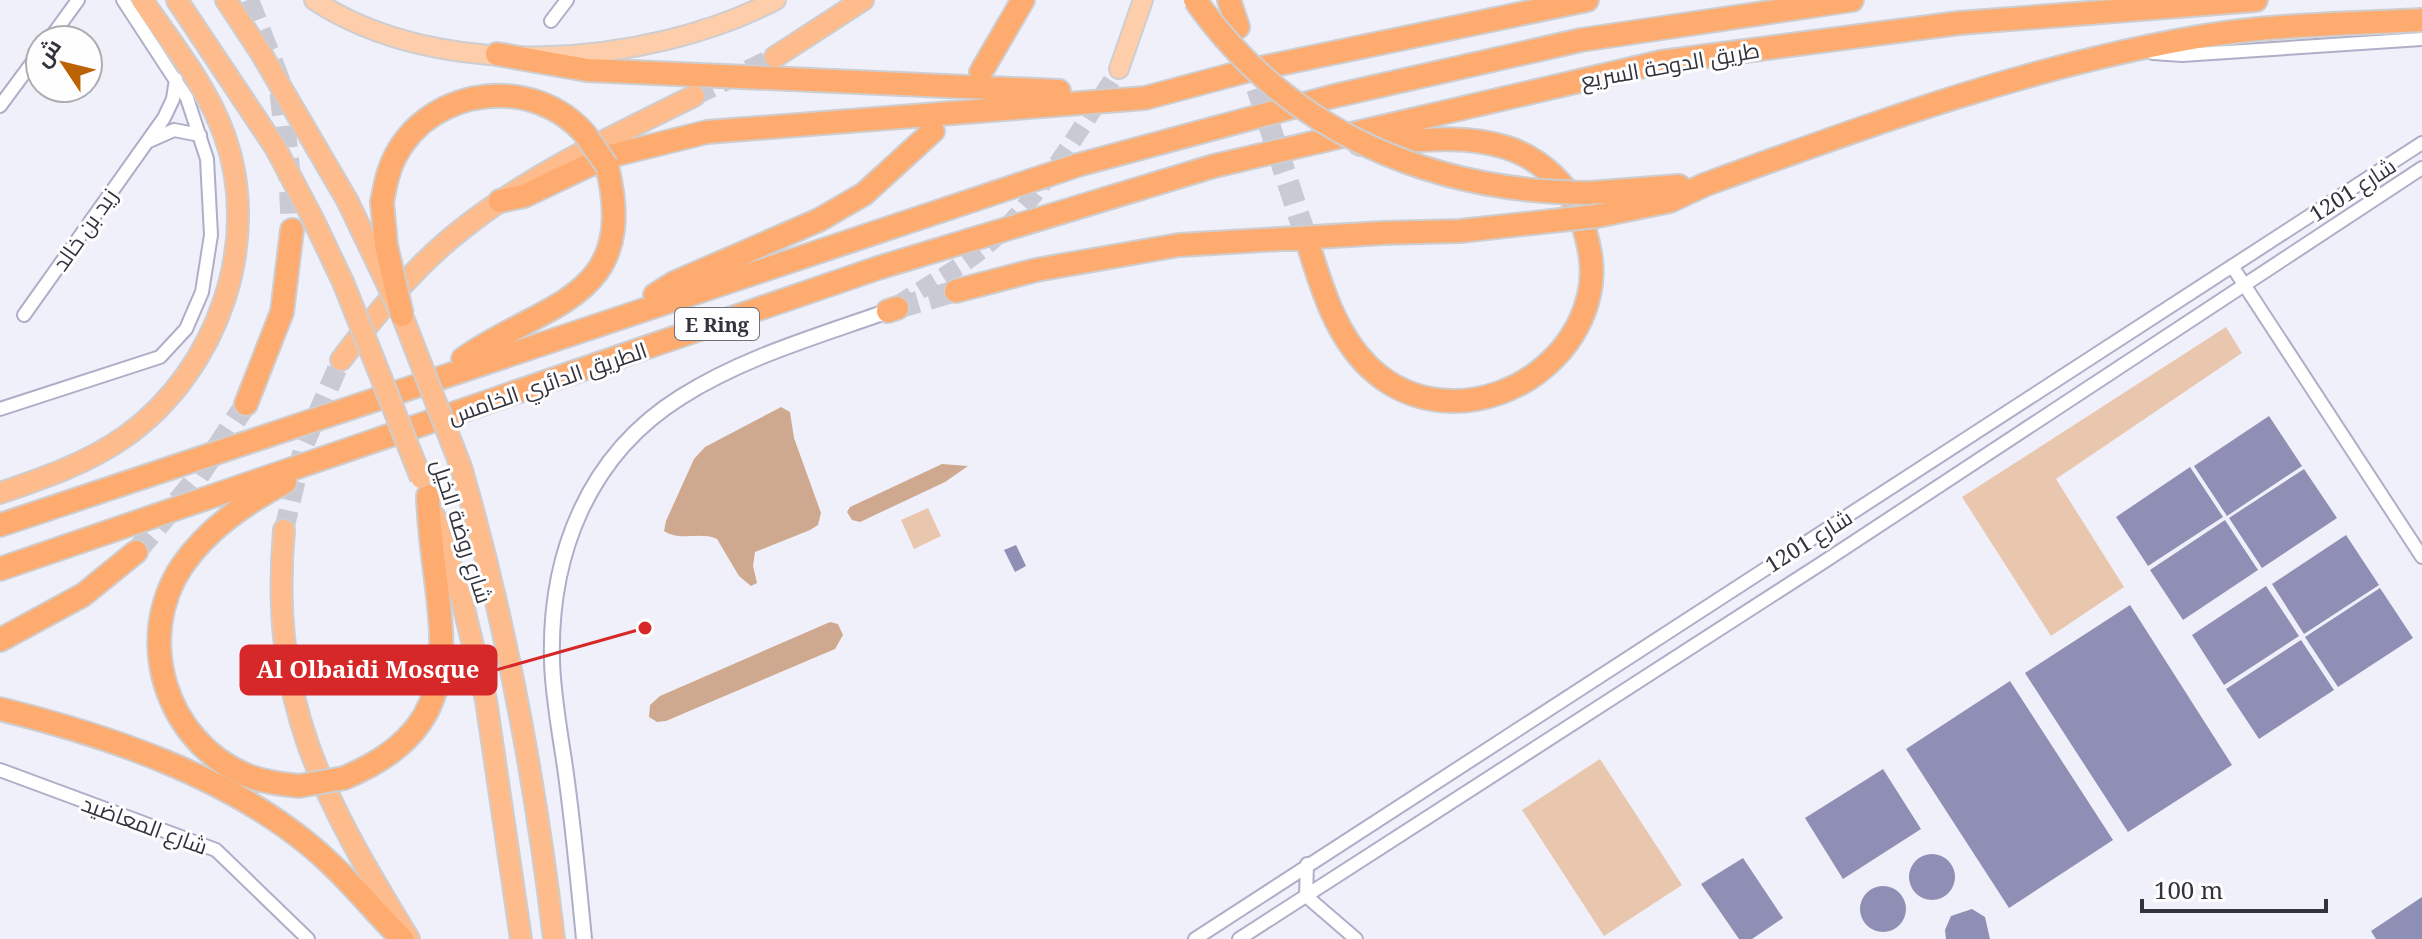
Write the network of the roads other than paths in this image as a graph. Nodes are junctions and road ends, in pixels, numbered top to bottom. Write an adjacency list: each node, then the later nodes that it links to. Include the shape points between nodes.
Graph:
1 (78, 0): 21 (street)
2 (123, 0): 30 (street)
3 (142, 0): 59 (highway, via 191,71 225,138 238,219 227,293 193,364 158,409 97,455)
4 (177, 0): 58 (highway, شارع روضة الخيل, bridge, via 275,147 312,217)
5 (226, 0): 51 (highway, شارع روضة الخيل, bridge, via 347,200)
6 (314, 0): 25 (main road, via 399,40)
7 (567, 0): 20 (street)
8 (776, 0): 25 (main road, via 713,28 651,45)
9 (863, 0): 26 (highway)
10 (1023, 0): 28 (highway)
11 (1143, 0): 27 (main road)
12 (1195, 0): 41 (highway, bridge, via 1231,45 1280,92 1405,164 1500,189 1589,193)
13 (1229, 0): 22 (highway)
14 (1587, 0): 31 (highway)
15 (1773, 0): 18 (highway)
16 (1852, 0): 18 (highway, طريق الدوحة السريع)
17 (2256, 0): 38 (highway, طريق الدوحة السريع, via 1959,23 1676,60)
18 (1749, 12): 39 (highway, طريق الدوحة السريع, via 1538,49 1334,96)
19 (2422, 20): 24 (highway, via 2248,31)
20 (551, 21)
21 (61, 24)
22 (1238, 27)
23 (2422, 39): 24 (street, via 2182,55)
24 (2142, 51): 41 (highway, via 1952,96)
25 (497, 54): 31 (highway, via 587,70 1033,92)
26 (775, 57)
27 (1119, 69)
28 (981, 72)
29 (24, 74): 33 (street)
30 (176, 79): 35 (street); 37 (street, زيد بن خالد, via 169,109)
31 (1196, 82): 43 (highway, via 1132,99 707,132 606,157 524,196)
32 (694, 96): 43 (highway)
33 (0, 106)
34 (933, 131): 52 (highway, via 864,194 819,220 674,283)
35 (200, 135): 37 (street, via 174,130); 56 (street, via 210,181 211,235 202,292 180,339 147,363)
36 (2422, 143): 46 (street, شارع 1201)
37 (144, 144): 50 (street, زيد بن خالد)
38 (1291, 147): 42 (highway, طريق الدوحة السريع / E Ring); 45 (highway, via 1436,139 1493,144 1520,153 1553,175 1579,208 1591,254 1589,294 1567,345 1534,377 1484,399 1448,401 1398,387 1354,351 1329,305)
39 (1078, 165): 52 (highway, الطريق الدائري الخامس)
40 (2422, 168): 47 (street, شارع 1201)
41 (1704, 185): 48 (highway, bridge, via 1670,201 1597,216 1460,231 1179,245 1036,270)
42 (1096, 199): 57 (highway, الطريق الدائري الخامس / E Ring)
43 (500, 201): 53 (highway, via 417,269)
44 (292, 230): 55 (highway, via 282,312)
45 (1310, 250)
46 (2232, 266): 47 (street); 66 (street, شارع 1201)
47 (2244, 285): 62 (street); 67 (street, شارع 1201)
48 (956, 291)
49 (894, 308): 79 (street, via 736,365 679,398 632,434 576,514 561,557 553,606 552,664)
50 (24, 315)
51 (402, 315): 54 (highway, bridge, via 382,202 387,176 410,134 428,118 472,98 520,97 543,104 585,134 607,166 615,207 609,246 590,281 560,308 481,347); 78 (highway, شارع روضة الخيل, bridge, via 461,467 495,588 539,809)
52 (624, 316): 54 (highway, الطريق الدائري الخامس)
53 (341, 360)
54 (442, 374): 60 (highway, الطريق الدائري الخامس)
55 (246, 404)
56 (0, 409)
57 (339, 453): 58 (highway, bridge, via 214,529 181,568 167,595 160,621 162,675 170,701 201,745 246,775 299,786 344,778 392,753 426,711 437,686 444,632); 64 (highway, الطريق الدائري الخامس / E Ring)
58 (425, 487): 77 (highway, شارع روضة الخيل, via 463,604 486,700)
59 (0, 493)
60 (0, 525)
61 (284, 530): 76 (highway, via 280,603 295,711 324,792)
62 (2420, 550)
63 (136, 552): 65 (highway, via 83,595)
64 (0, 569)
65 (0, 640)
66 (1616, 667): 67 (street); 70 (street, شارع 1201)
67 (1629, 685): 71 (street, شارع 1201)
68 (0, 709): 75 (highway, via 161,762 264,812 348,879)
69 (0, 770): 74 (street, شارع المعاضيد, via 216,850)
70 (1307, 864): 72 (street); 80 (street, شارع 1201)
71 (1328, 880): 72 (street, شارع 1201); 73 (street, via 1324,899)
72 (1306, 896): 73 (street); 81 (street, شارع 1201)
73 (1333, 916): 82 (street)
74 (308, 939)
75 (402, 939)
76 (409, 939)
77 (521, 939)
78 (554, 939)
79 (584, 939)
80 (1195, 939)
81 (1239, 939)
82 (1356, 939)

